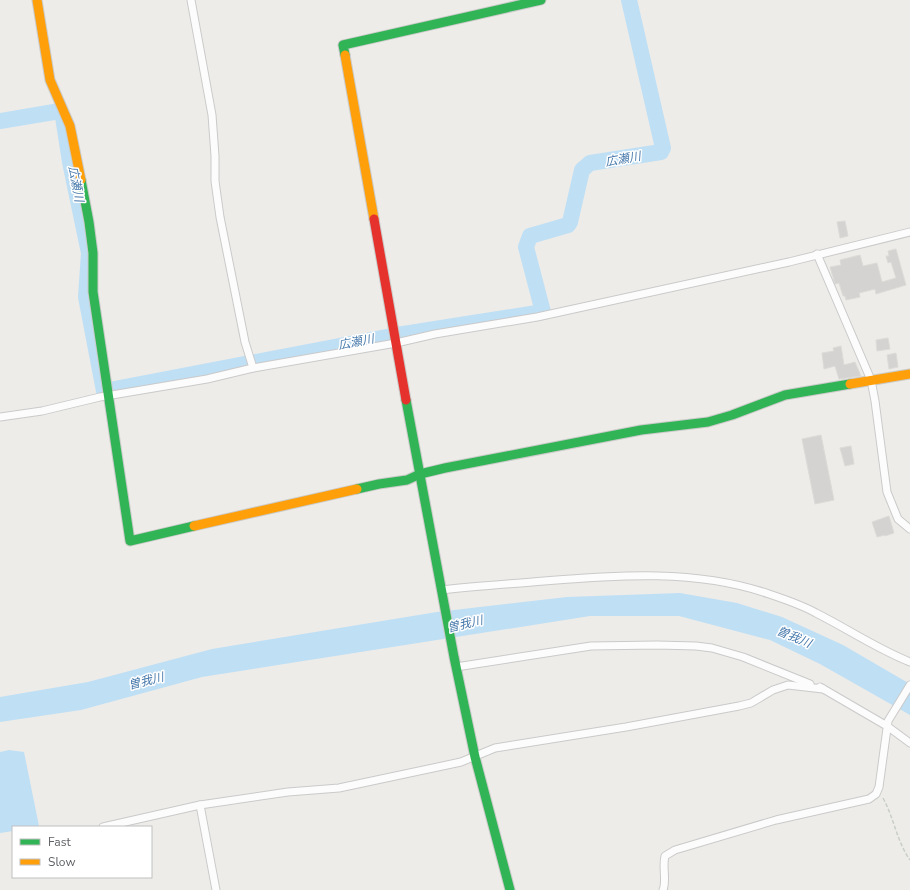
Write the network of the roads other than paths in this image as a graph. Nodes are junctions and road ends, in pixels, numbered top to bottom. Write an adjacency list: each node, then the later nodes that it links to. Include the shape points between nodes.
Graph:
1 (37, 0): 10 (street, via 50,80 70,126 89,222 93,253 93,292)
2 (190, 0): 7 (street, via 212,115 215,181 220,217 245,342)
3 (542, 0): 6 (street, via 343,45)
4 (910, 232): 5 (street)
5 (817, 254): 6 (street, via 552,314); 9 (street)
6 (396, 342): 7 (street); 12 (street)
7 (253, 368): 10 (street, via 207,379)
8 (910, 374): 9 (street)
9 (871, 380): 12 (street, via 786,396 708,422 641,430); 13 (street, via 887,492 898,519)
10 (108, 396): 11 (street, via 42,411); 12 (street, via 130,541 379,484 407,480)
11 (0, 417)
12 (420, 474): 14 (street)
13 (910, 529)
14 (442, 590): 15 (street, via 582,577 699,578 745,587 815,612 889,654); 16 (street)
15 (910, 662)
16 (456, 667): 18 (street, via 591,646 696,646 743,657); 21 (street)
17 (910, 684): 19 (street)
18 (823, 688): 19 (street); 21 (street, via 788,685 739,706 495,748)
19 (888, 724): 20 (street); 26 (street, via 876,794 869,799 776,820 675,850 664,856)
20 (910, 743)
21 (476, 757): 22 (street, via 339,788 288,792); 25 (street)
22 (200, 805): 23 (street); 24 (street)
23 (108, 826)
24 (216, 890)
25 (510, 890)
26 (663, 890)

